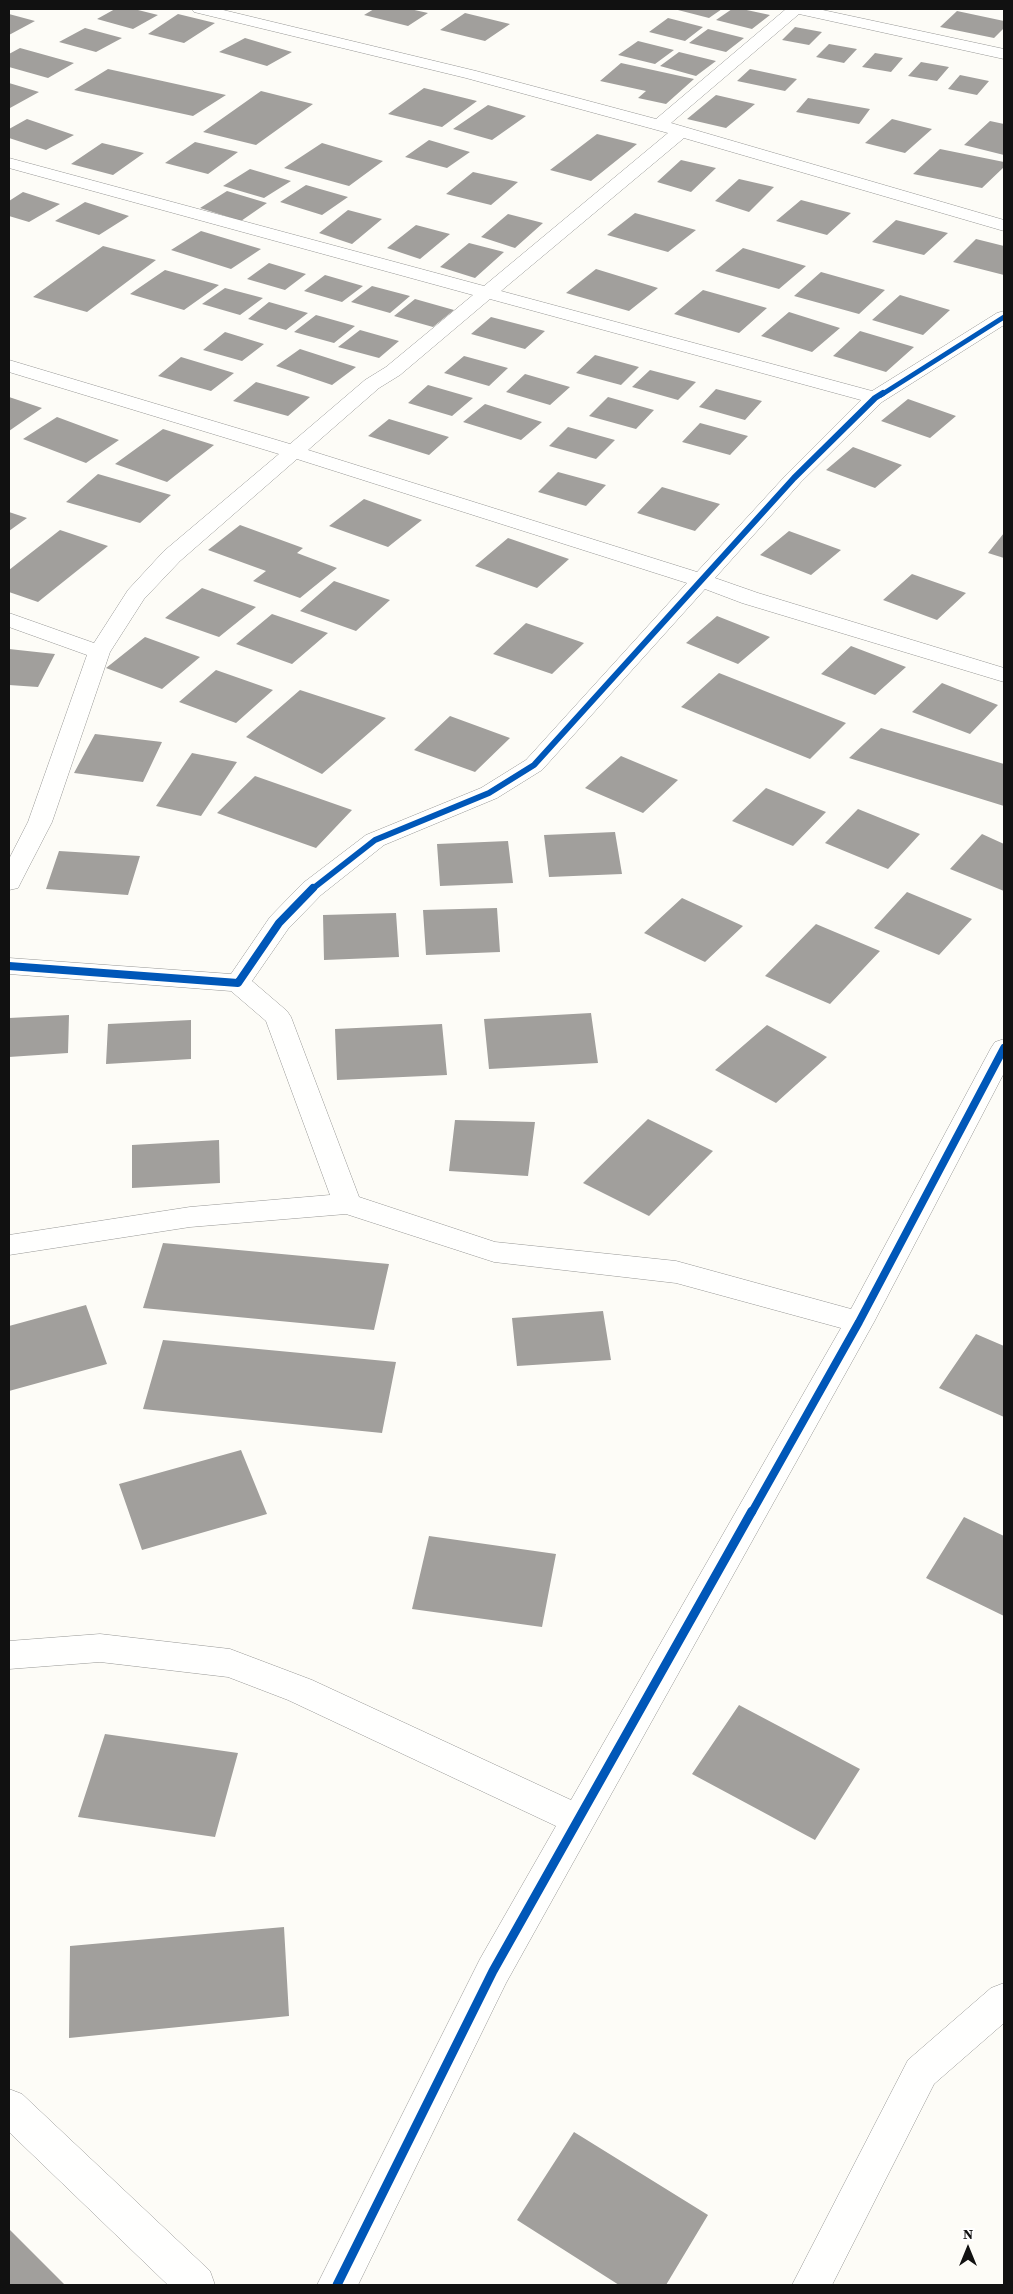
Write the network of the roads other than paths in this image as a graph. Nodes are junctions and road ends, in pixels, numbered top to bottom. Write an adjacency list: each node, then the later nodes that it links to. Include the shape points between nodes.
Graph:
1 (200, 9): 4 (street, via 271,18)
2 (796, 9): 3 (street); 4 (street)
3 (1004, 54)
4 (659, 126): 5 (street)
5 (680, 132): 7 (street); 8 (street)
6 (9, 162): 8 (street)
7 (1004, 226)
8 (485, 293): 11 (street); 12 (street, via 393,371 372,384)
9 (1004, 317): 11 (street)
10 (9, 366): 12 (street)
11 (875, 398): 13 (street, via 794,478)
12 (295, 452): 13 (street); 15 (street, via 172,556 136,595)
13 (701, 580): 16 (street, via 750,598); 19 (street, via 534,765 489,793 375,840 312,889 292,909)
14 (9, 620): 15 (street)
15 (100, 652): 17 (street, via 40,822)
16 (1004, 675)
17 (9, 882)
18 (9, 966): 19 (street)
19 (238, 983): 21 (street, via 278,1017)
20 (1004, 1048): 23 (street)
21 (347, 1204): 22 (street, via 190,1217); 23 (street, via 494,1252 676,1272)
22 (9, 1245)
23 (858, 1322): 25 (street)
24 (9, 1655): 25 (street, via 100,1648 230,1663 300,1690)
25 (579, 1820): 29 (street, via 493,1971)
26 (1004, 2000): 30 (street, via 921,2072)
27 (9, 2107): 28 (street)
28 (196, 2285)
29 (337, 2285)
30 (811, 2285)

